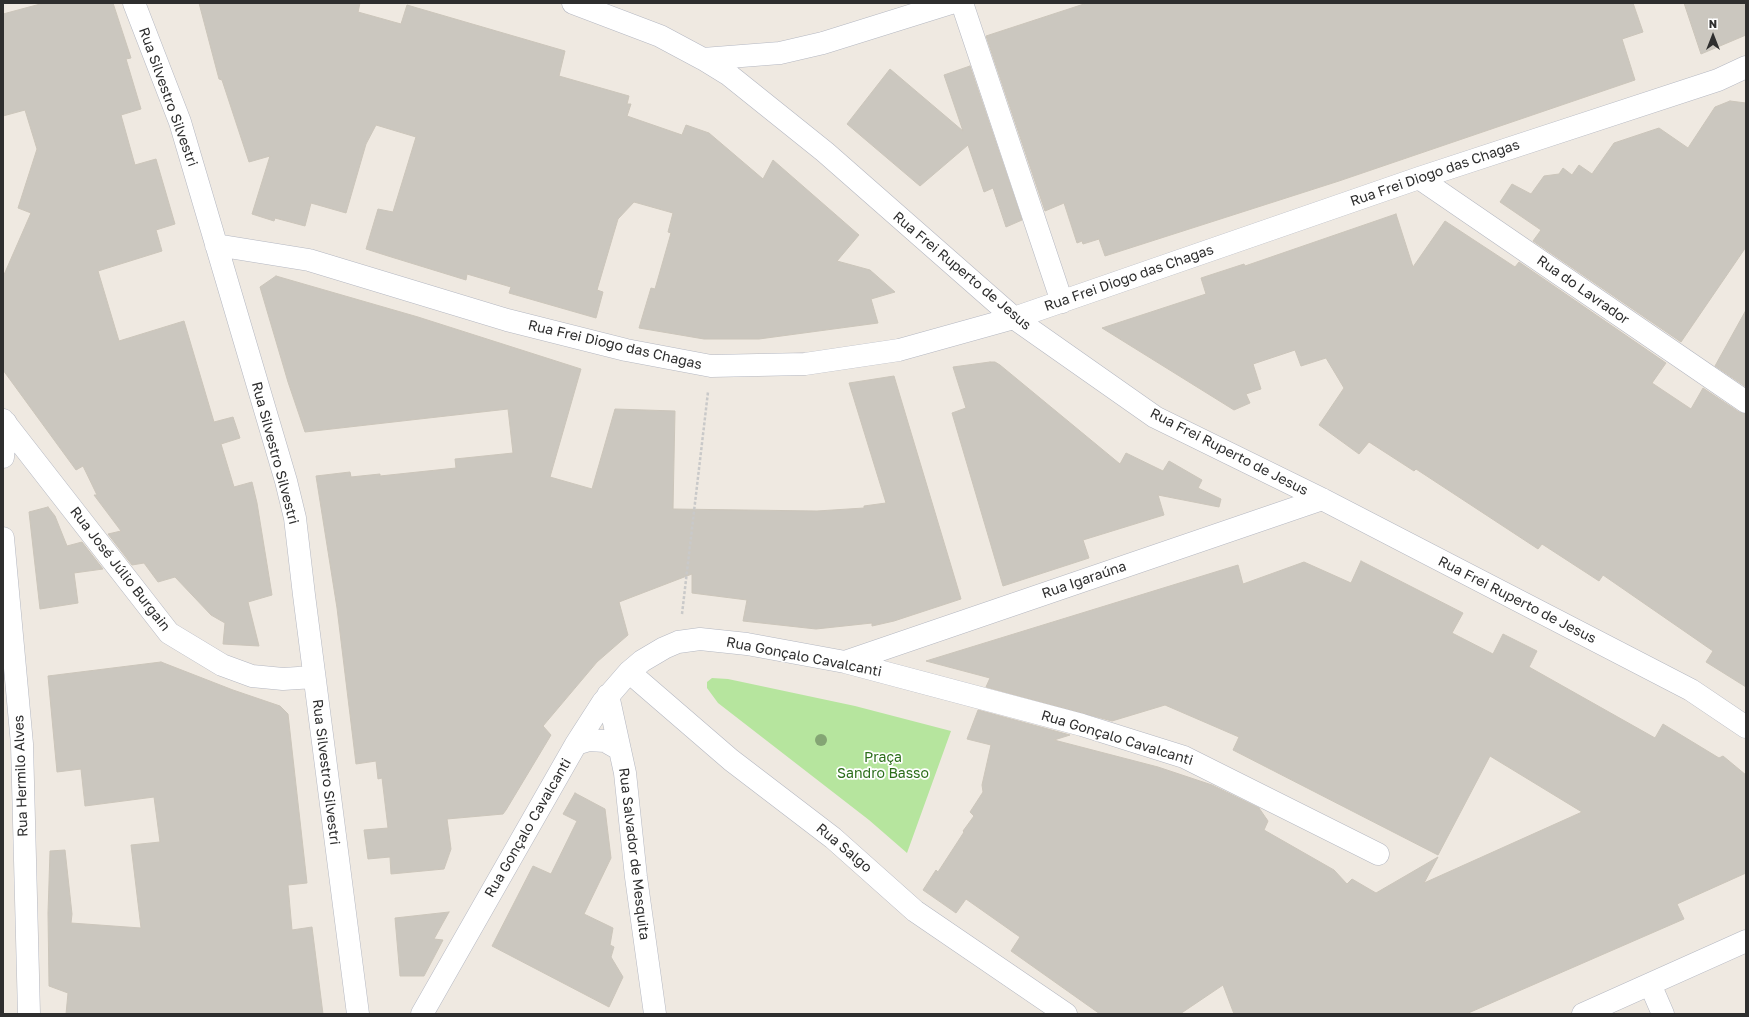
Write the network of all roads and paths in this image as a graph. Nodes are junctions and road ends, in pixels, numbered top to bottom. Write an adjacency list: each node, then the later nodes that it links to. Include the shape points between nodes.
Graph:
1 (134, 3): 8 (street, Rua Silvestro Silvestri, via 180,122)
2 (573, 3): 5 (street, Rua Frei Ruperto de Jesus, via 660,36)
3 (951, 3): 5 (street, via 823,43 780,53)
4 (962, 3): 9 (street)
5 (703, 59): 10 (street, Rua Frei Ruperto de Jesus, via 729,75 825,152)
6 (1746, 67): 7 (street, Rua Frei Diogo das Chagas, via 1718,80)
7 (1419, 178): 9 (street, Rua Frei Diogo das Chagas); 12 (street, Rua do Lavrador)
8 (216, 246): 11 (street, Rua Frei Diogo das Chagas, via 309,260 507,320 626,350); 20 (street, Rua Silvestro Silvestri, via 295,518)
9 (1062, 302): 10 (street, Rua Frei Diogo das Chagas)
10 (1014, 318): 11 (street, Rua Frei Diogo das Chagas, via 899,350 805,364); 15 (street, Rua Frei Ruperto de Jesus, via 1155,417)
11 (711, 366): 17 (path)
12 (1746, 402)
13 (4, 422): 14 (street); 20 (street, Rua José Júlio Burgain, via 169,633 222,665 252,676 283,679)
14 (3, 457)
15 (1322, 498): 18 (street, Rua Igaraúna); 22 (street, Rua Frei Ruperto de Jesus, via 1691,690)
16 (3, 538): 28 (street, Rua Hermilo Alves, via 22,744)
17 (678, 642): 18 (street, Rua Gonçalo Cavalcanti, via 700,639 747,644); 19 (street, Rua Gonçalo Cavalcanti, via 642,661)
18 (845, 662): 25 (street, Rua Gonçalo Cavalcanti, via 1082,725 1184,757)
19 (628, 672): 21 (street, Rua Gonçalo Cavalcanti); 32 (street, Rua Salgo, via 731,760 833,838 915,911)
20 (314, 677): 29 (street, Rua Silvestro Silvestri)
21 (608, 695): 23 (street, Rua Gonçalo Cavalcanti); 24 (street, Rua Salvador de Mesquita)
22 (1746, 727)
23 (576, 744): 24 (street, via 589,740 605,741); 30 (street, Rua Gonçalo Cavalcanti)
24 (619, 749): 31 (street, Rua Salvador de Mesquita, via 625,773)
25 (1378, 854)
26 (1746, 941): 27 (street)
27 (1650, 984): 33 (street); 34 (street)
28 (29, 1014)
29 (358, 1014)
30 (422, 1014)
31 (655, 1014)
32 (1066, 1014)
33 (1582, 1014)
34 (1663, 1014)

